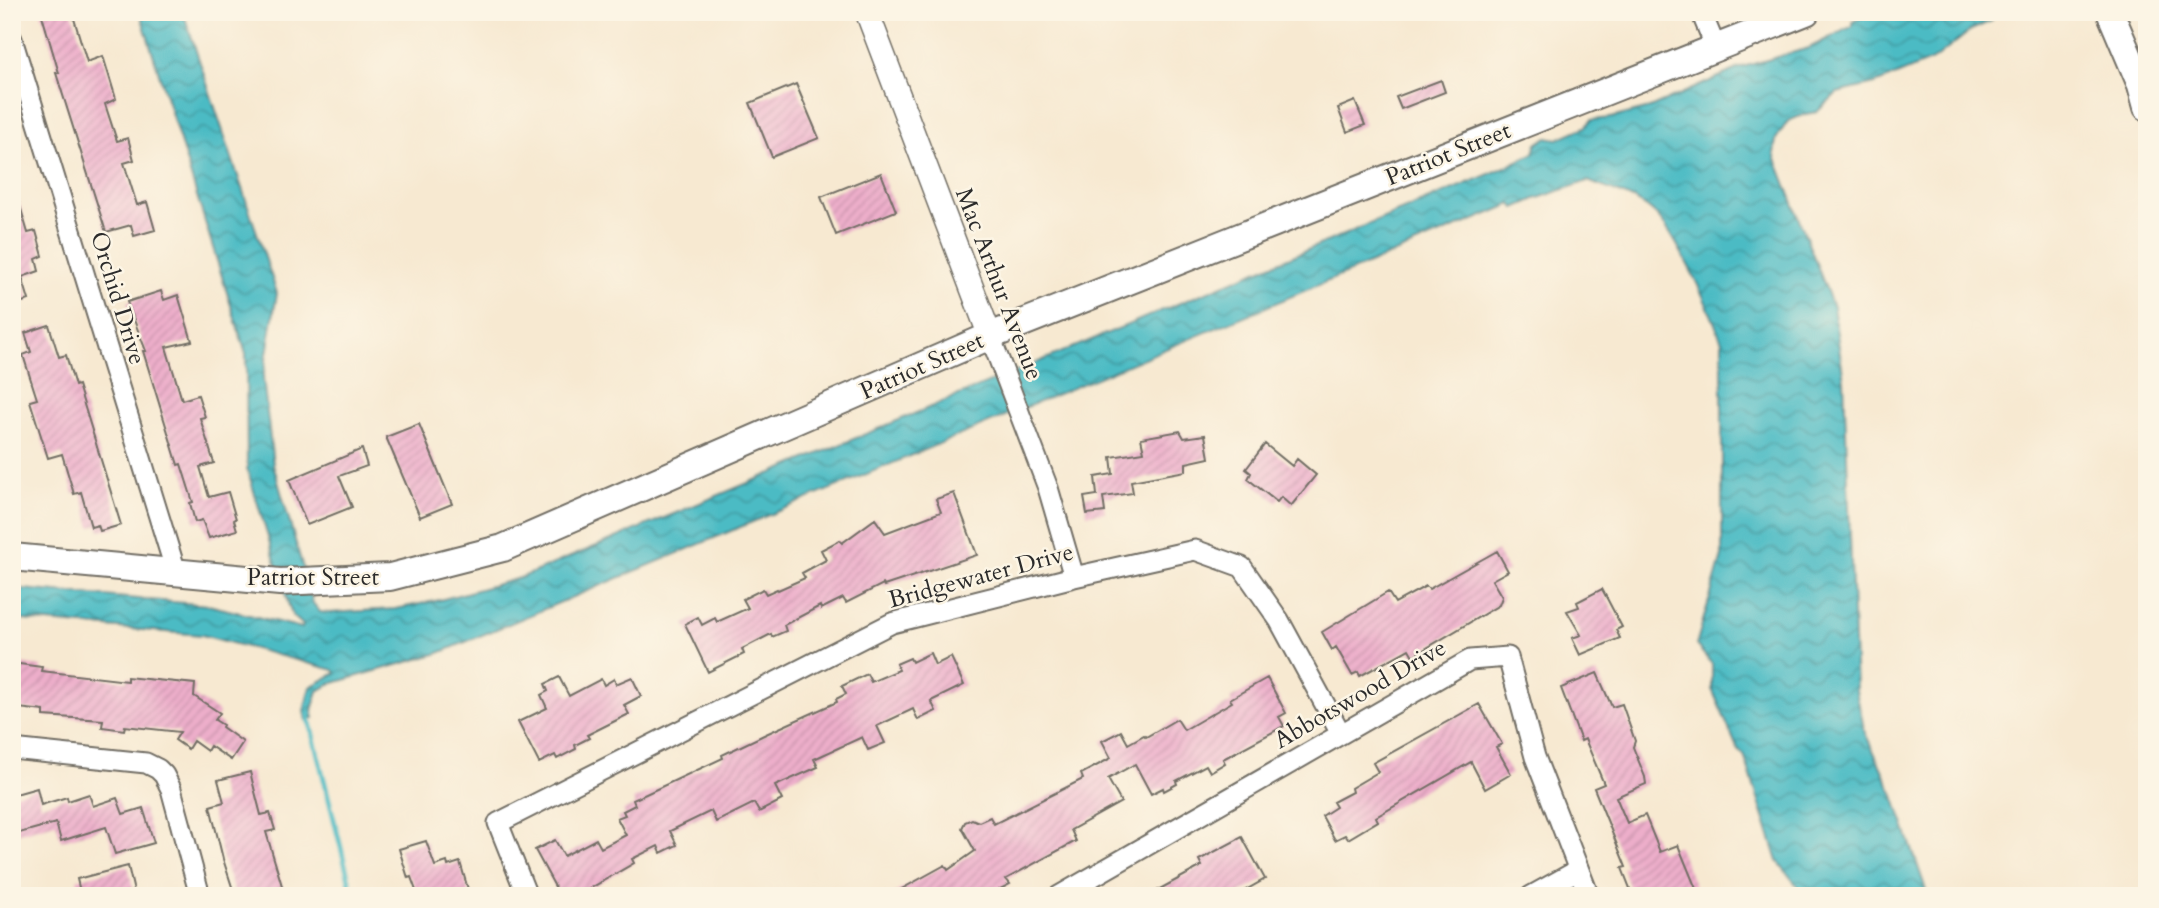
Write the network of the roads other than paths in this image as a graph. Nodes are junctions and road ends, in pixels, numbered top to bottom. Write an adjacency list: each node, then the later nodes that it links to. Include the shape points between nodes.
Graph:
1 (867, 12): 8 (street, Mac Arthur Avenue)
2 (1701, 12): 6 (street)
3 (1806, 12): 6 (main road, Patriot Street)
4 (2110, 12): 7 (main road)
5 (12, 38): 10 (street, Orchid Drive)
6 (1716, 48): 8 (main road, Patriot Street)
7 (2147, 107)
8 (990, 336): 10 (main road, Patriot Street, via 503,548 390,577 280,582); 11 (street, Mac Arthur Avenue, via 1048,488)
9 (12, 557): 10 (main road, Patriot Street)
10 (176, 572)
11 (1074, 577): 12 (street, Bridgewater Drive, via 1195,550 1242,567 1279,620); 16 (street, Bridgewater Drive, via 892,623 498,823)
12 (1340, 732): 14 (street, Abbotswood Drive, via 1469,660 1507,657 1535,757); 17 (street, Abbotswood Drive)
13 (12, 749): 15 (street, via 121,759 158,769 171,789)
14 (1578, 870): 18 (street); 19 (street, Abbotswood Drive)
15 (200, 896)
16 (527, 896)
17 (1059, 896)
18 (1531, 896)
19 (1589, 896)

